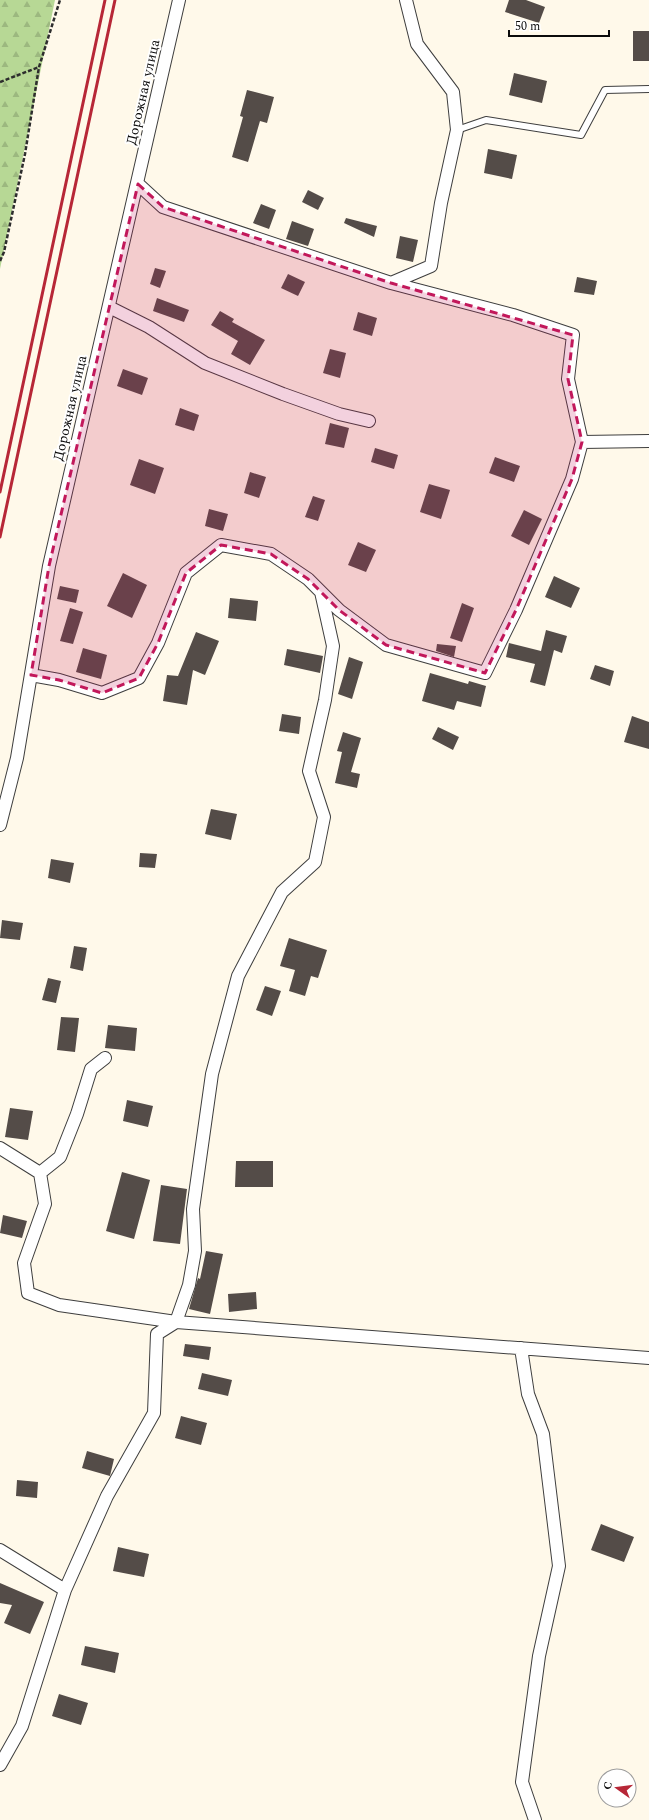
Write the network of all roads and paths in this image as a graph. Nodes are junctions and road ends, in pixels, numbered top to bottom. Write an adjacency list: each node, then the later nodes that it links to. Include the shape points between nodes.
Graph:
1 (60, 0): 4 (path)
2 (179, 0): 8 (street, Дорожная улица)
3 (406, 0): 7 (street, via 417,44 453,92)
4 (39, 67): 5 (path); 9 (path, via 24,154)
5 (0, 82)
6 (649, 89): 7 (lane, via 605,90 580,136 486,120)
7 (458, 130): 10 (street, via 441,203 431,266)
8 (138, 184): 10 (street, via 163,207); 11 (street, Дорожная улица)
9 (0, 261)
10 (390, 282): 14 (street, via 513,315 573,335 568,379)
11 (109, 307): 12 (street, via 149,327 205,363 339,414); 16 (street, Дорожная улица, via 49,566)
12 (369, 421)
13 (649, 441): 14 (street)
14 (582, 442): 15 (street, via 572,479 516,610 485,673 386,645)
15 (321, 592): 16 (street, via 308,579 271,554 221,546 186,573 158,643 139,678 102,693 59,680); 21 (street, via 333,646 325,700 309,771 324,817 315,862 282,892 238,976 212,1074 193,1208 195,1251 189,1285)
16 (31, 675): 17 (street, Дорожная улица, via 17,758)
17 (0, 825)
18 (105, 1058): 20 (street, via 91,1069 60,1157)
19 (0, 1148): 20 (street)
20 (40, 1172): 21 (street, via 45,1204 24,1263 28,1293 59,1305)
21 (176, 1322): 22 (street); 25 (street, via 157,1334 154,1413 107,1496)
22 (521, 1348): 23 (street); 27 (street, via 528,1394 543,1434 559,1566 540,1656 522,1782)
23 (649, 1358)
24 (0, 1550): 25 (street)
25 (65, 1590): 26 (street, via 22,1726)
26 (0, 1765)
27 (535, 1820)

